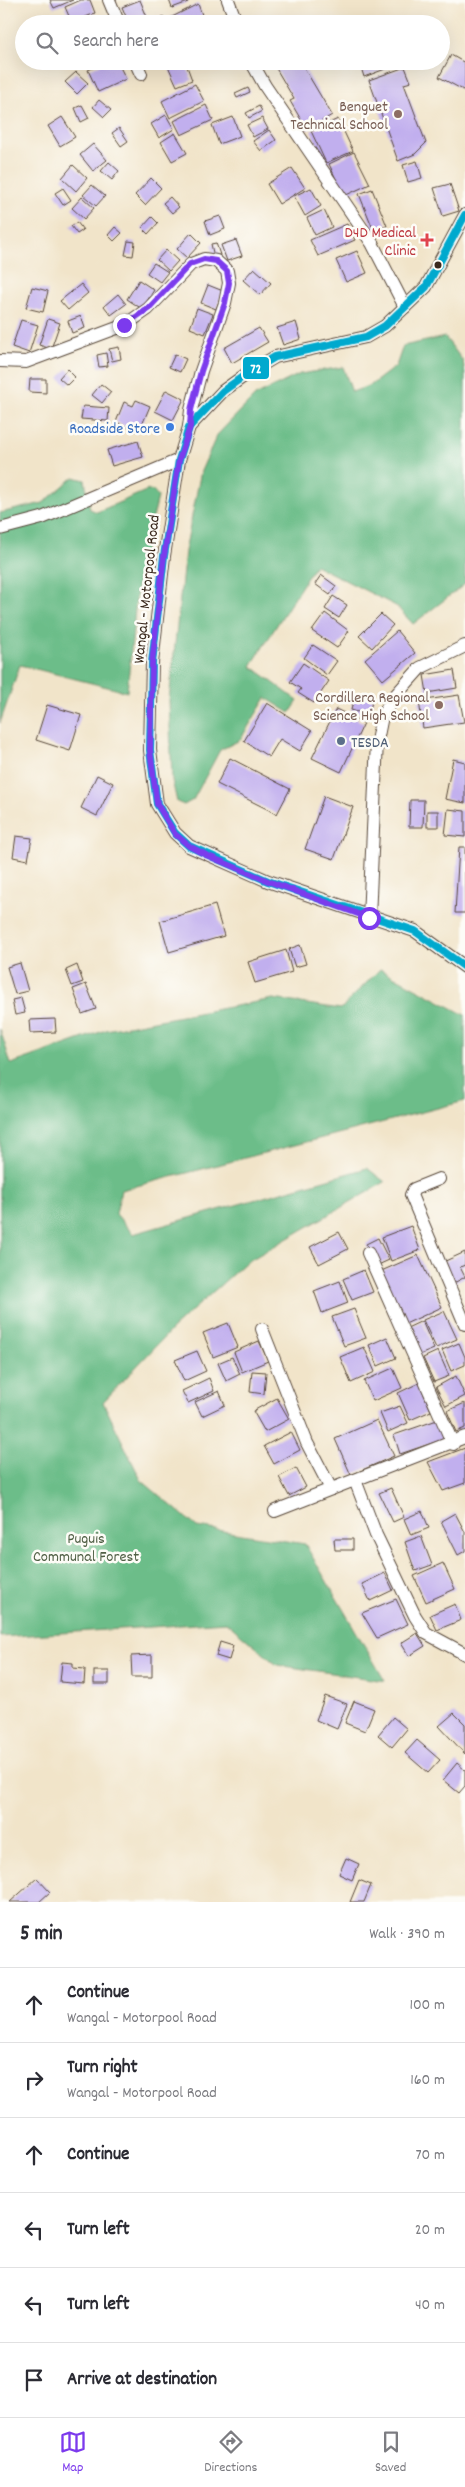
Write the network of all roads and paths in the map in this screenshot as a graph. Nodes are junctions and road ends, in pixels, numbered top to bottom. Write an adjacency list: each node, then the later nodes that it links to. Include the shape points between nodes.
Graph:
1 (109, 0): 3 (street)
2 (228, 0): 4 (street)
3 (115, 15)
4 (234, 15)
5 (139, 70): 7 (street)
6 (256, 70): 9 (street, via 372,243)
7 (141, 74)
8 (465, 215): 9 (street, Wangal - Motorpool Road, via 426,287)
9 (405, 307): 13 (street, Wangal - Motorpool Road, via 385,326 366,337 268,361 223,391)
10 (0, 361): 11 (street)
11 (26, 362): 12 (street); 13 (street, via 124,325 148,309 190,264 204,259 216,261 227,271 229,283 201,371)
12 (0, 368)
13 (190, 427): 14 (street, Wangal - Motorpool Road)
14 (179, 460): 15 (street, via 42,518); 17 (street, Wangal - Motorpool Road, via 152,663 150,750 157,804 175,834 189,846 268,881)
15 (0, 529)
16 (465, 646): 17 (street, via 420,668 382,716 377,741)
17 (369, 918): 18 (street, Wangal - Motorpool Road, via 415,931)
18 (465, 967)
19 (439, 1179): 21 (street, via 414,1189 411,1195)
20 (368, 1253): 24 (street)
21 (465, 1324)
22 (262, 1329): 26 (street, via 307,1443)
23 (465, 1437): 24 (street)
24 (453, 1444): 25 (street)
25 (355, 1480): 26 (street); 28 (street, via 376,1535 415,1616 426,1633)
26 (331, 1489): 27 (street)
27 (275, 1511)
28 (465, 1654)

